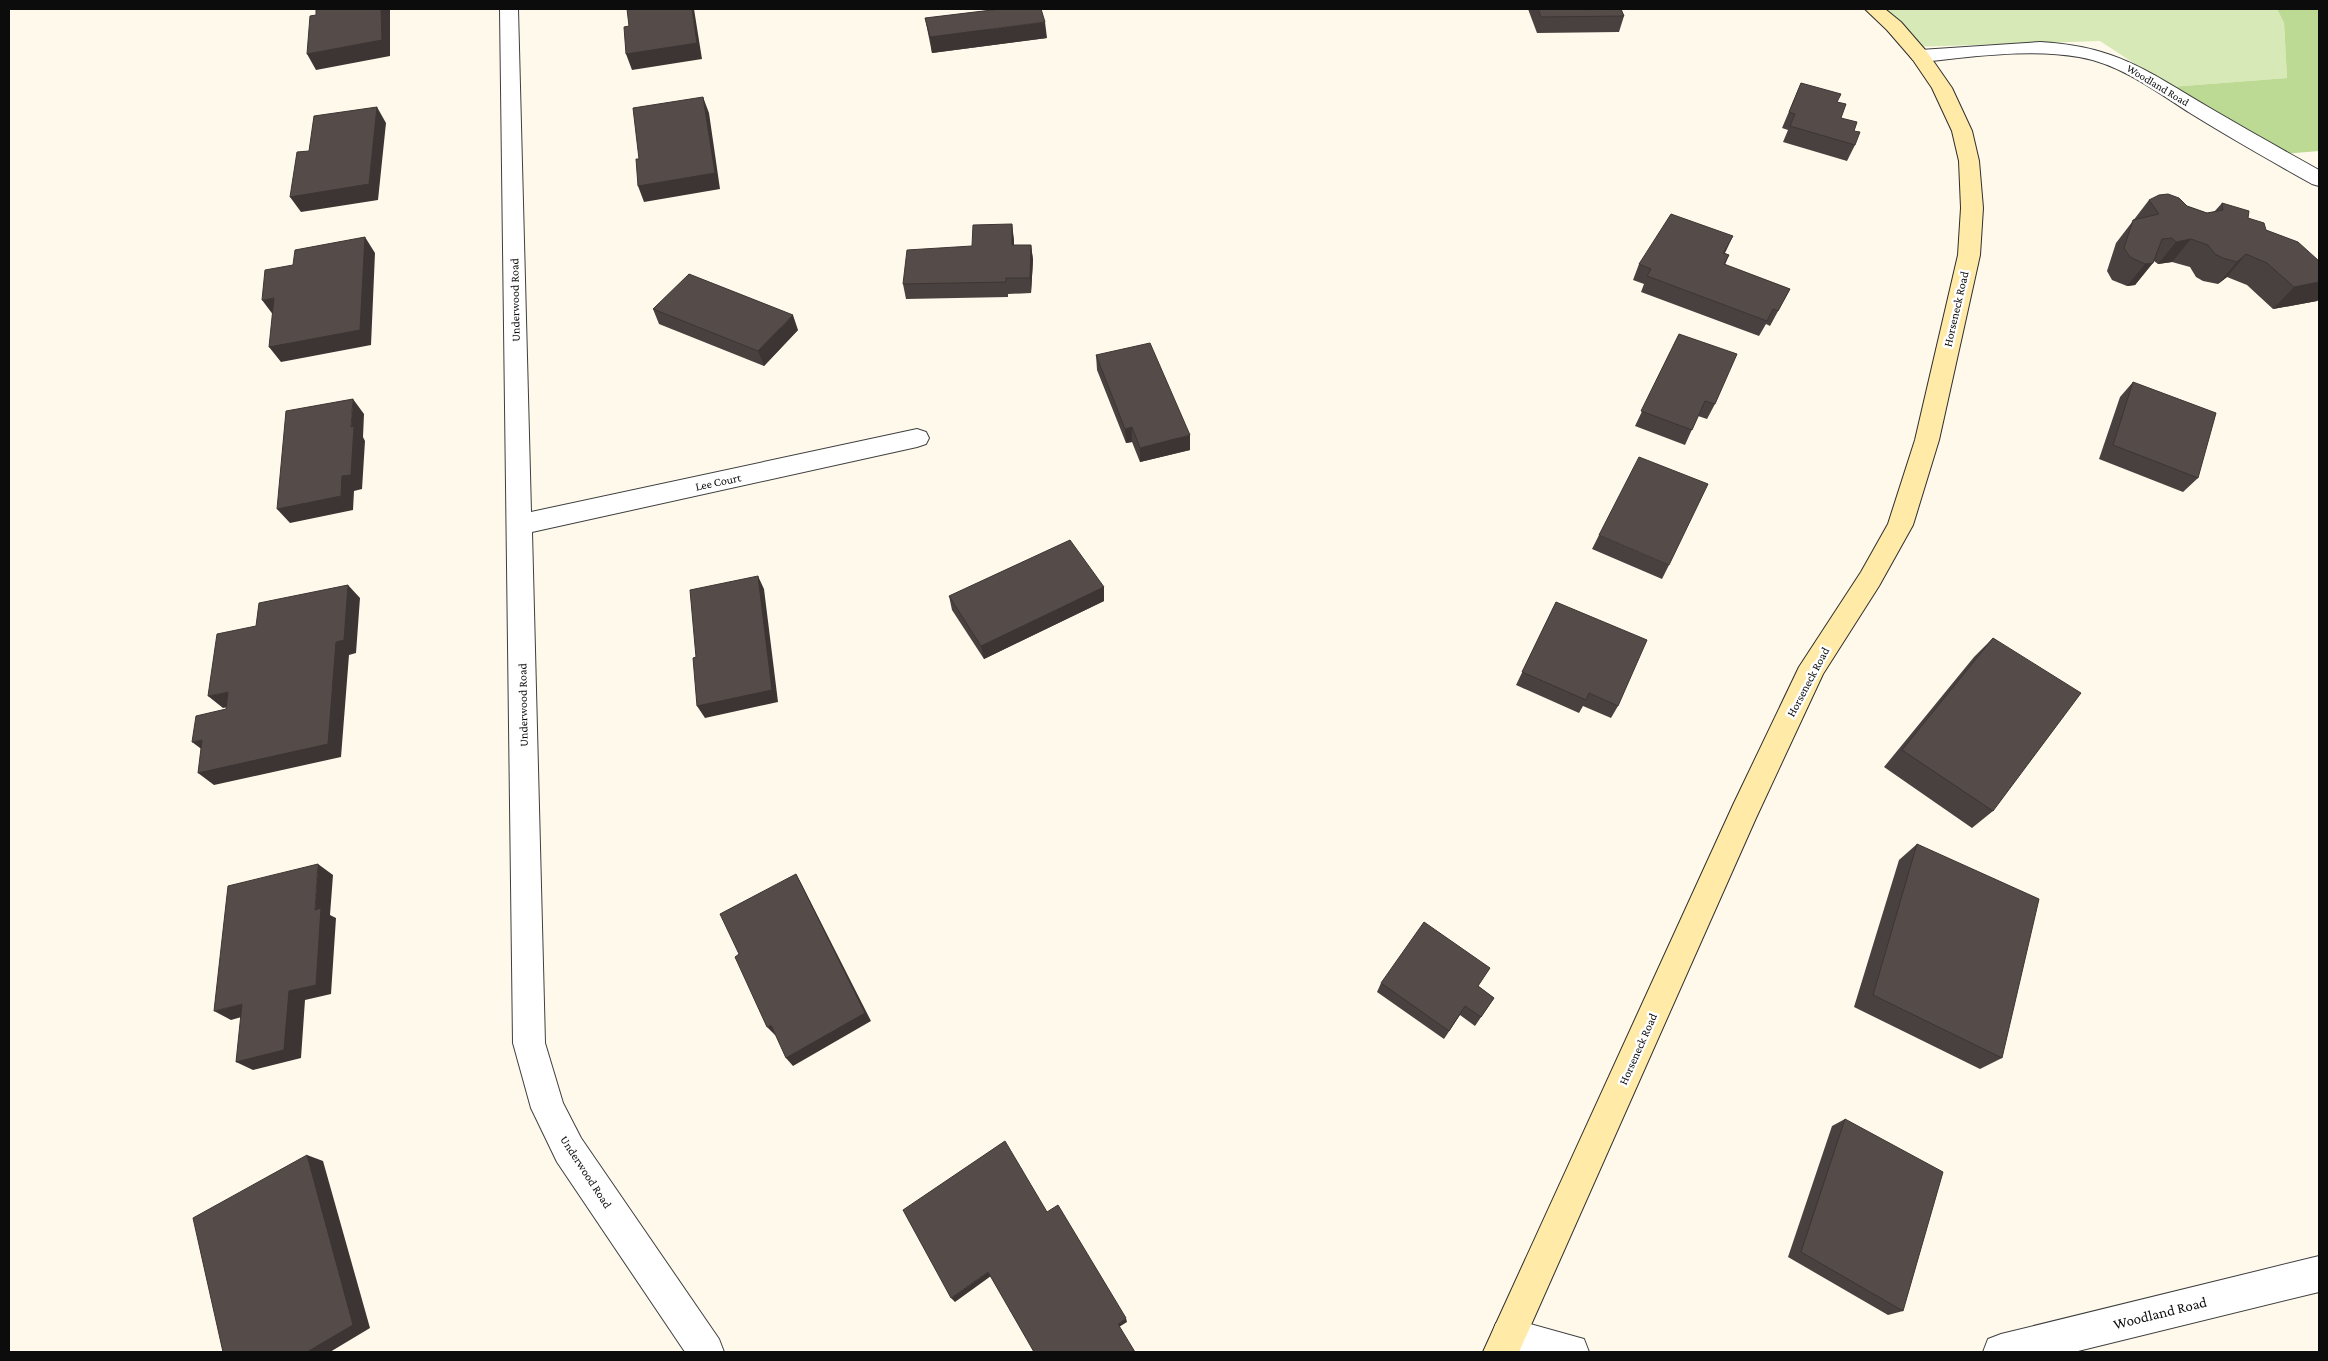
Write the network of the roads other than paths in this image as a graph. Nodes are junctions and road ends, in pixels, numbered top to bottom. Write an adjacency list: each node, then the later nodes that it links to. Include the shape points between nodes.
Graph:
1 (509, 9): 6 (street, Underwood Road)
2 (1874, 9): 3 (street, Horseneck Road)
3 (1920, 56): 4 (street, Woodland Road, via 2011,48 2064,49 2104,57 2149,77); 8 (street, Horseneck Road, via 1942,88 1962,131 1972,208 1969,255 1927,440 1900,525 1870,580 1813,667 1743,814)
4 (2319, 179)
5 (917, 438): 6 (street, Lee Court)
6 (519, 525): 9 (street, Underwood Road, via 529,1042 548,1108 569,1150)
7 (2319, 1274): 11 (street, Woodland Road)
8 (1505, 1344): 10 (street)
9 (706, 1352)
10 (1570, 1352)
11 (2000, 1352)

